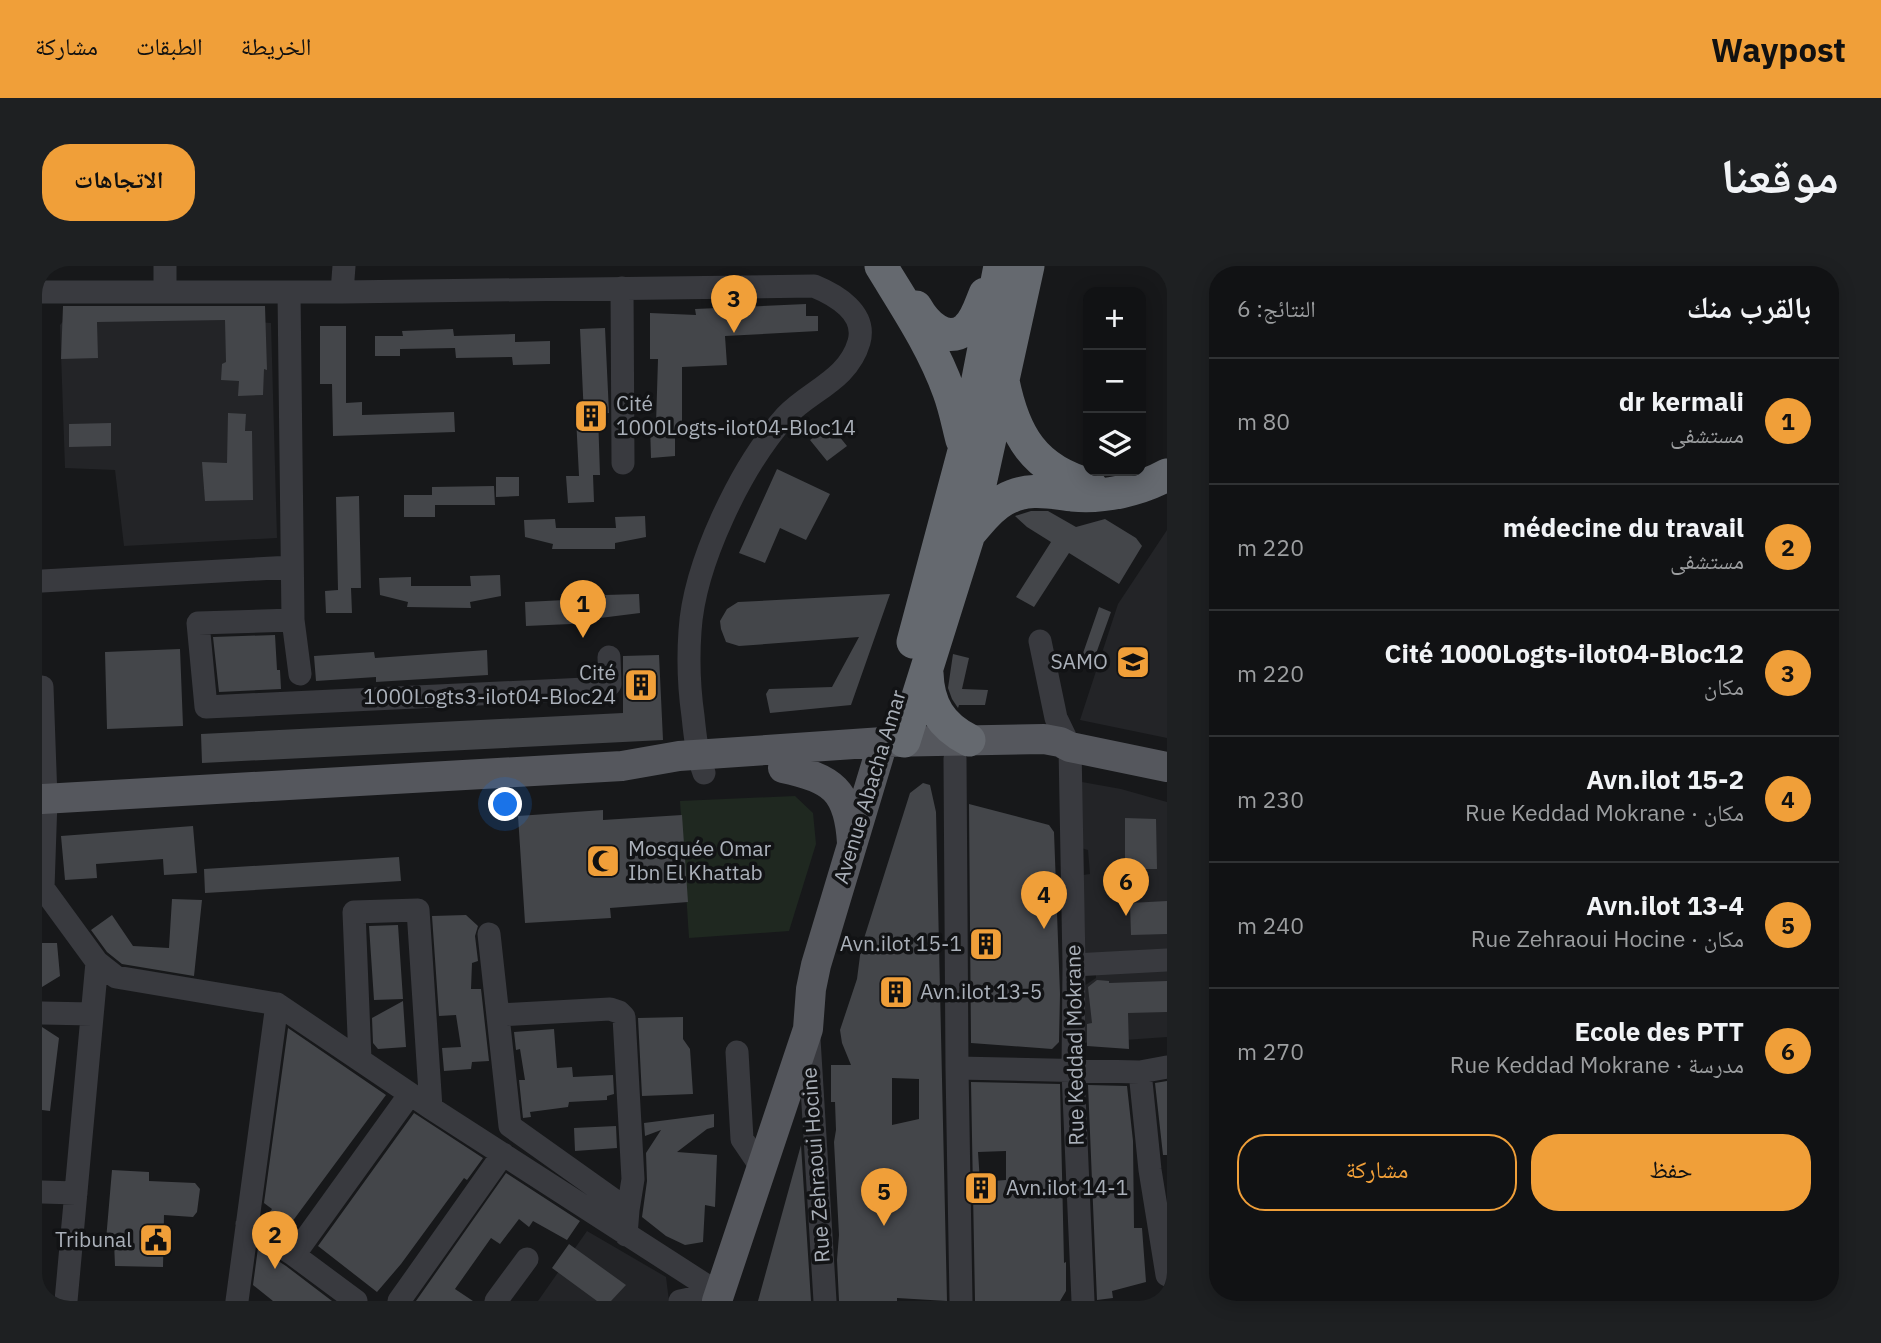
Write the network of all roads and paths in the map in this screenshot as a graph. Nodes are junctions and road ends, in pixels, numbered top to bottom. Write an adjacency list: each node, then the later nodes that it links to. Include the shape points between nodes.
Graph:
1 (165, 266): 9 (street)
2 (344, 266): 11 (street)
3 (881, 266): 13 (highway, via 937,364 950,393)
4 (891, 266): 5 (highway, via 930,327 955,334 975,317)
5 (998, 266): 13 (highway, Avenue Abacha Amar)
6 (1028, 266): 12 (highway)
7 (614, 280): 11 (street); 14 (street); 29 (street, via 814,286 836,295 852,310 860,339 848,367 787,415 751,463 722,520 700,581 690,629 690,694)
8 (42, 292): 9 (street)
9 (165, 292): 10 (street)
10 (289, 292): 11 (street); 18 (street)
11 (342, 292)
12 (1002, 377): 16 (highway, via 1017,429 1035,455 1074,480); 17 (highway)
13 (964, 451): 28 (highway, Avenue Abacha Amar)
14 (623, 463)
15 (1167, 475): 16 (highway)
16 (1116, 492): 17 (highway, via 1023,493 993,507)
17 (969, 534): 23 (highway)
18 (292, 567): 19 (street); 20 (street)
19 (42, 581)
20 (293, 620): 22 (street, via 198,622 206,707 606,688 610,684); 24 (street)
21 (1040, 641): 26 (street, via 1056,718)
22 (609, 657)
23 (927, 673): 27 (highway, via 930,701); 28 (highway)
24 (300, 674)
25 (42, 687): 32 (street)
26 (1070, 747): 27 (main road, via 1044,739); 30 (main road); 38 (street, Rue Keddad Mokrane)
27 (962, 749): 28 (main road); 47 (street)
28 (891, 752): 29 (main road); 31 (main road); 33 (main road, Avenue Abacha Amar); 43 (main road, via 828,981)
29 (701, 764): 31 (main road); 32 (main road, via 660,759 622,766)
30 (1167, 767)
31 (783, 768): 33 (main road, via 822,779 835,790 848,815)
32 (44, 799): 34 (street)
33 (852, 847): 43 (main road, Avenue Abacha Amar, via 816,965)
34 (42, 888): 37 (street)
35 (489, 934): 42 (street)
36 (1167, 960): 38 (street)
37 (97, 962): 39 (street, via 116,977); 41 (street)
38 (1074, 965): 48 (street, Rue Keddad Mokrane)
39 (277, 1004): 45 (street); 58 (street)
40 (42, 1013): 41 (street)
41 (92, 1014): 56 (street)
42 (498, 1015): 57 (street, via 510,1126); 57 (street, via 610,1009 624,1017 633,1180)
43 (808, 1029): 53 (main road, Avenue Abacha Amar); 70 (street, Rue Zehraoui Hocine)
44 (737, 1052): 53 (street, via 743,1139)
45 (360, 1060): 50 (street); 51 (street, via 354,912 418,910)
46 (1167, 1067): 49 (street)
47 (957, 1068): 48 (street); 71 (street)
48 (1073, 1072): 49 (street); 72 (street, Rue Keddad Mokrane)
49 (1140, 1072): 54 (street)
50 (410, 1094): 51 (street); 60 (street)
51 (431, 1108): 52 (street)
52 (503, 1154): 59 (street); 67 (street)
53 (761, 1167): 63 (main road, Avenue Abacha Amar)
54 (1159, 1169): 62 (street)
55 (42, 1192): 56 (street)
56 (76, 1193): 64 (street)
57 (628, 1210): 59 (street)
58 (247, 1224): 60 (street); 65 (street)
59 (626, 1234): 63 (street)
60 (294, 1255): 66 (street)
61 (527, 1259): 68 (street)
62 (1167, 1275)
63 (716, 1298): 69 (street)
64 (66, 1301)
65 (237, 1301)
66 (356, 1301)
67 (399, 1301)
68 (496, 1301)
69 (680, 1301)
70 (825, 1301)
71 (961, 1301)
72 (1083, 1301)

